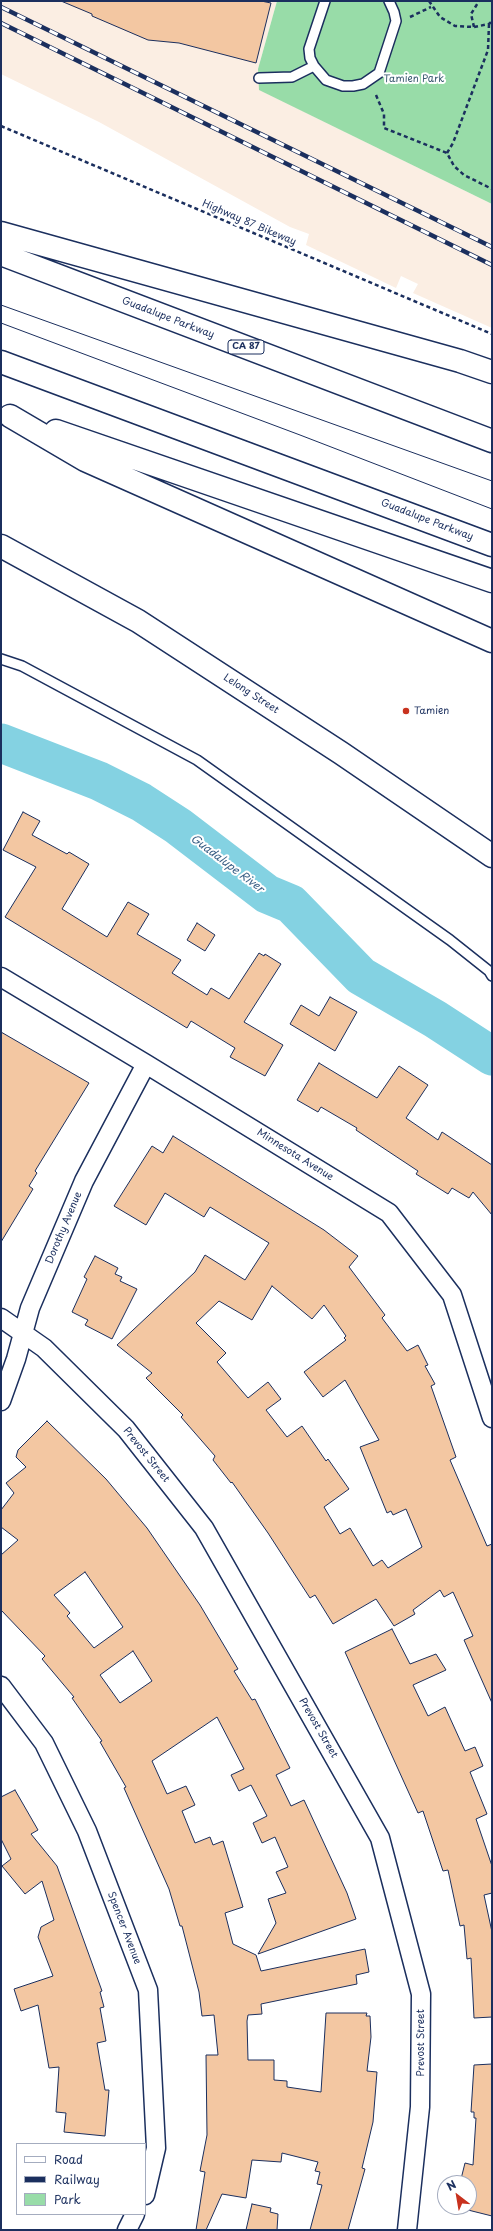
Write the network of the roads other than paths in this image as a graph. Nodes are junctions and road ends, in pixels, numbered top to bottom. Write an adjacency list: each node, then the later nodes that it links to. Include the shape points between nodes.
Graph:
1 (325, 1): 3 (lane, via 309,49)
2 (389, 1): 3 (lane, via 396,21 378,73 363,84 343,86 326,80)
3 (314, 66): 4 (lane, via 292,77)
4 (258, 78)
5 (1, 233): 8 (main road)
6 (1, 254): 10 (main road, Guadalupe Parkway / CA 87)
7 (1, 362): 11 (main road, Guadalupe Parkway)
8 (492, 372)
9 (6, 414): 13 (main road); 14 (main road, via 85,460)
10 (492, 441)
11 (492, 544)
12 (1, 546): 16 (main road, Lelong Street, via 138,621 341,752)
13 (492, 581)
14 (492, 641)
15 (1, 659): 17 (lane, via 22,666 197,760 450,940)
16 (492, 856)
17 (492, 976)
18 (1, 978): 19 (street, Minnesota Avenue)
19 (146, 1064): 21 (street, Dorothy Avenue, via 84,1181 30,1308); 23 (street, Minnesota Avenue, via 389,1213 452,1295)
20 (1, 1318): 21 (street, Prevost Street)
21 (23, 1333): 22 (street, Dorothy Avenue); 28 (street, Prevost Street, via 44,1348 126,1429 204,1528 380,1838 421,1994 420,2107)
22 (1, 1401)
23 (492, 1418)
24 (1, 1686): 25 (street, Spencer Avenue, via 44,1743 87,1831 148,1990 156,2148)
25 (146, 2191)
26 (134, 2215): 27 (street)
27 (127, 2230)
28 (407, 2230)

